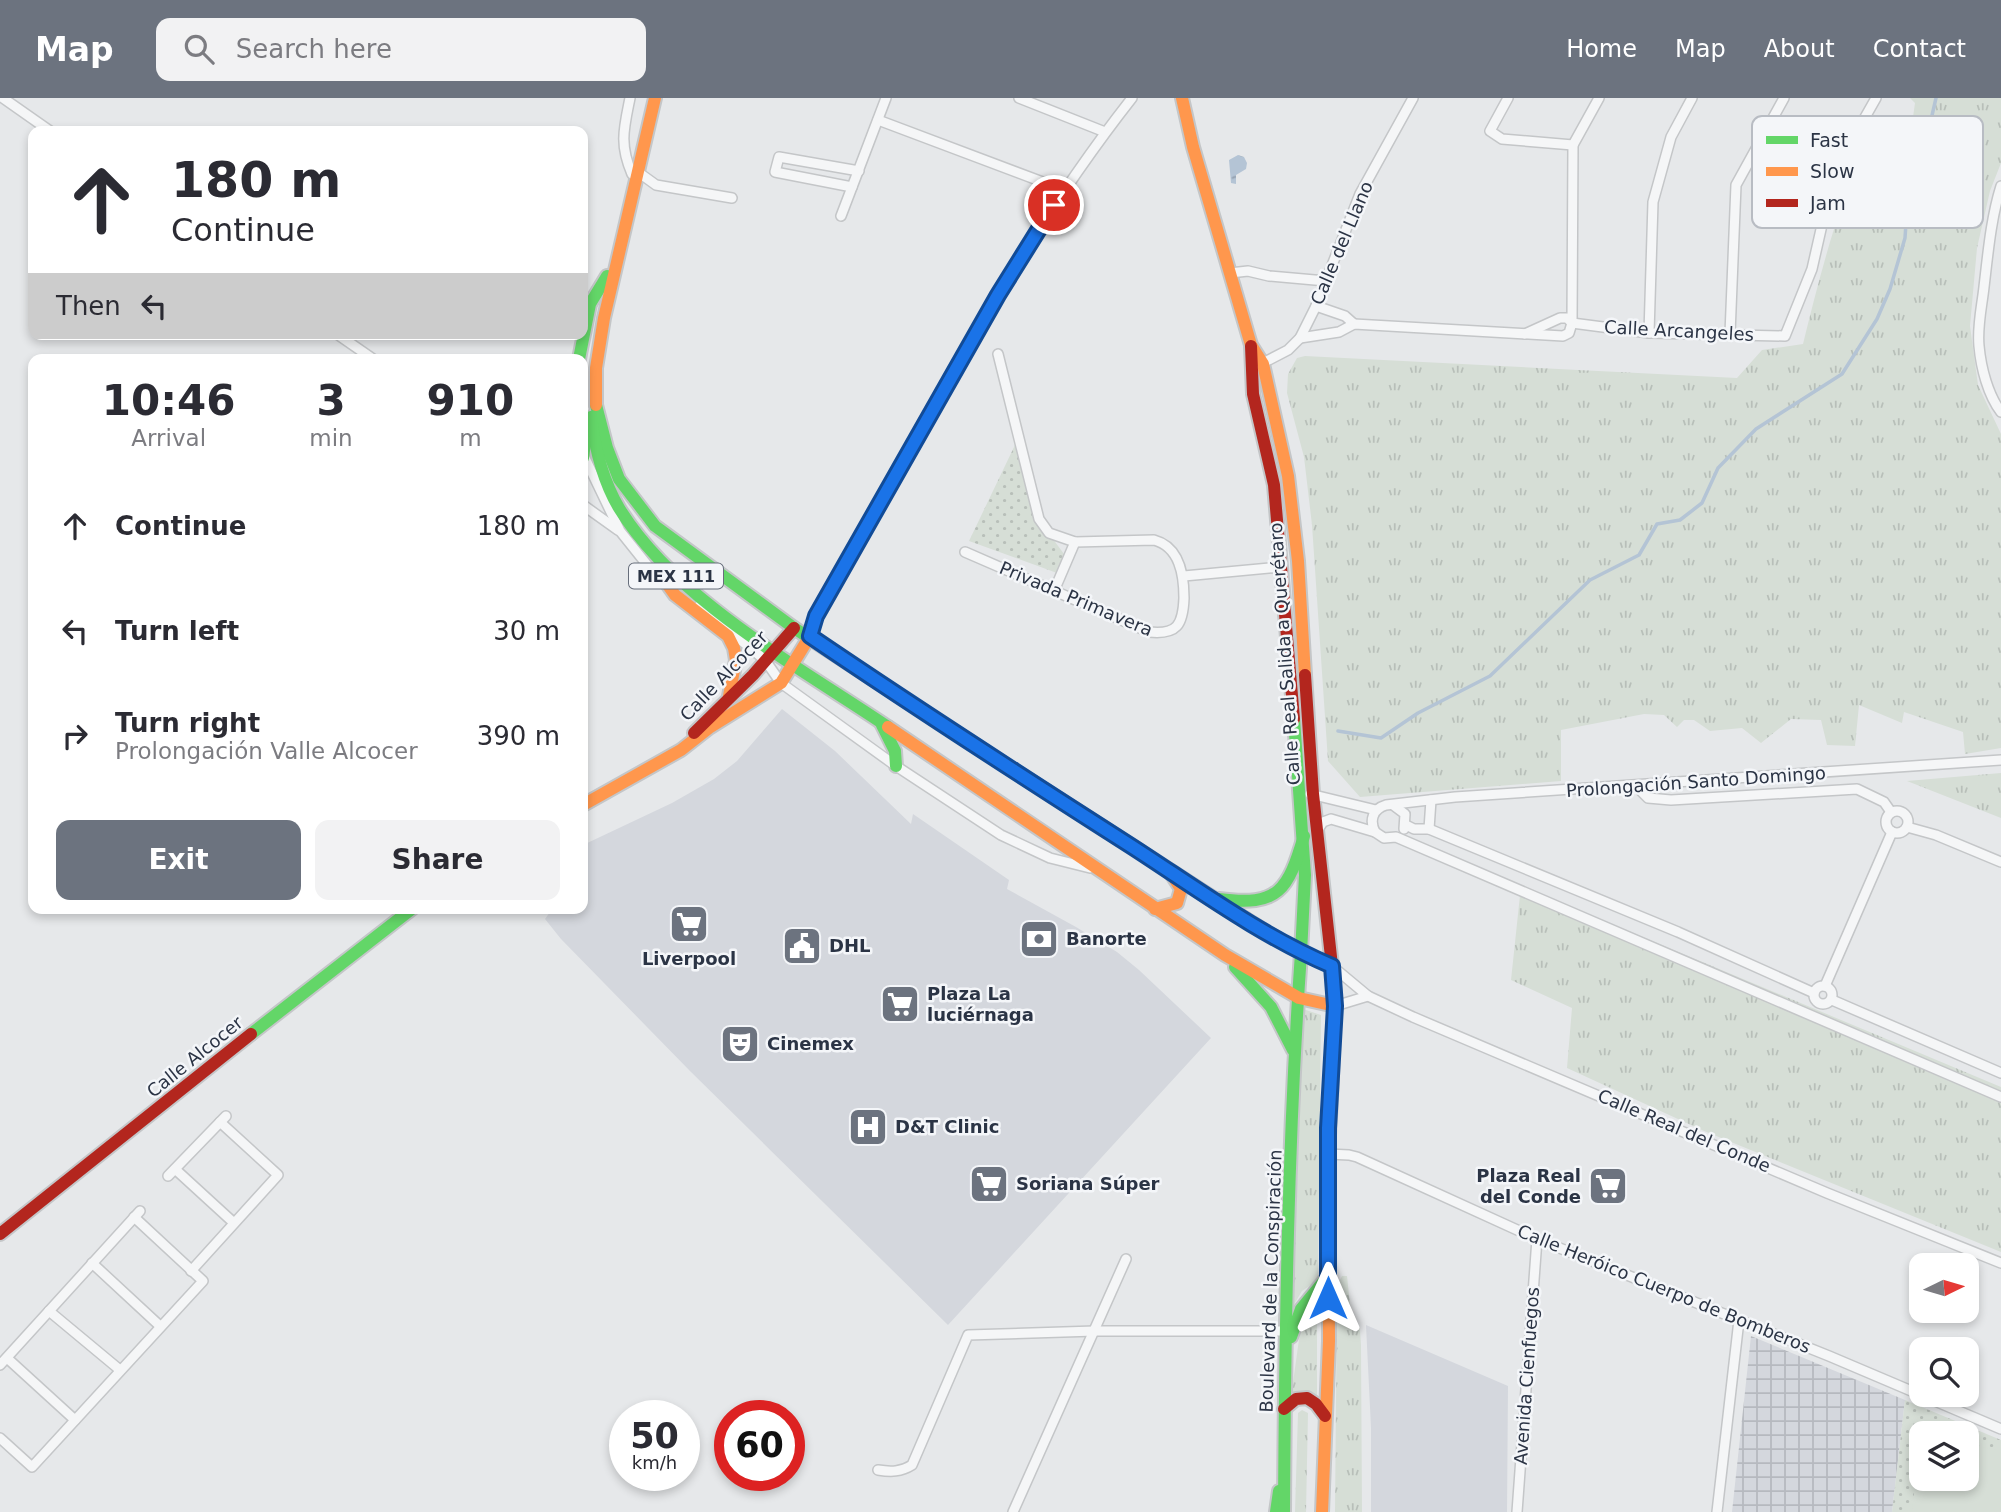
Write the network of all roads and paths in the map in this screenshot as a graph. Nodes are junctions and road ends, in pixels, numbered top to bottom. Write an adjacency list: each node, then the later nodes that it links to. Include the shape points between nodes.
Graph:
1 (4, 98): 18 (street)
2 (630, 98): 23 (street, via 622,136 625,158)
3 (649, 98): 23 (main road, MEX 111)
4 (655, 98): 23 (main road, MEX 111)
5 (886, 98): 17 (street)
6 (1019, 98): 19 (street)
7 (1132, 98): 19 (street)
8 (1182, 98): 30 (main road, Calle Real Salida a Querétaro)
9 (1413, 98): 32 (street, Calle del Llano, via 1360,194)
10 (1508, 98): 20 (street, via 1490,131 1502,139)
11 (1600, 98): 20 (street)
12 (1692, 98): 37 (street, via 1671,137 1653,202)
13 (1784, 98): 15 (street)
14 (1876, 98): 16 (street, Calle Arcangeles)
15 (1774, 116)
16 (1866, 116)
17 (878, 120): 22 (street); 26 (street)
18 (43, 126)
19 (1105, 132): 26 (street)
20 (1573, 145): 35 (street)
21 (1752, 157): 39 (street, via 1737,185)
22 (859, 171): 25 (street); 25 (street, via 779,157 775,172)
23 (635, 173): 27 (street, via 656,184); 31 (main road, MEX 111); 56 (main road, MEX 111, via 596,368 596,406 607,448 619,480 655,526)
24 (2001, 186): 45 (street, via 1979,325 1986,377)
25 (852, 187): 28 (street)
26 (1064, 190): 55 (street, via 998,295)
27 (732, 198)
28 (841, 216)
29 (1821, 228): 39 (street, Calle Arcangeles, via 1812,269 1785,336)
30 (1230, 273): 32 (street); 44 (main road, Calle Real Salida a Querétaro)
31 (607, 276): 34 (main road, via 596,288); 58 (main road, MEX 111, via 589,366 590,409 596,454 619,508 675,576)
32 (1326, 281): 33 (street, Calle del Llano)
33 (1317, 306): 36 (street, Calle Arcangeles); 40 (street, Calle del Llano)
34 (588, 315)
35 (1572, 323): 37 (street, Calle Arcangeles); 38 (street, Calle Arcangeles, via 1560,318); 38 (street, Calle Arcangeles, via 1563,336)
36 (1354, 324): 38 (street, Calle Arcangeles); 40 (street, Calle Arcangeles, via 1339,332)
37 (1649, 333): 39 (street, Calle Arcangeles)
38 (1525, 334)
39 (1730, 334)
40 (1300, 338): 44 (street, Calle del Llano, via 1288,350)
41 (346, 340): 42 (street)
42 (366, 354)
43 (998, 354): 49 (street, via 1039,519 1049,533)
44 (1257, 366): 51 (main road, Calle Real Salida a Querétaro, via 1253,394 1274,485); 67 (main road, Calle Real Salida a Querétaro, via 1289,476 1298,561)
45 (2001, 412)
46 (588, 467): 48 (street)
47 (588, 509): 48 (street)
48 (620, 531): 53 (street)
49 (1074, 542): 52 (street, via 1164,543); 54 (street)
50 (965, 552): 54 (street, Privada Primavera)
51 (1281, 567): 52 (street); 67 (main road, Calle Real Salida a Querétaro)
52 (1184, 576): 54 (street, Privada Primavera, via 1181,623 1162,634)
53 (666, 581): 58 (street); 61 (main road, via 675,594 728,636 736,660)
54 (1054, 591)
55 (816, 616): 56 (street); 57 (street)
56 (794, 628): 57 (main road, MEX 111); 58 (main road, Calle Alcocer)
57 (810, 636): 59 (main road, Calle Alcocer); 84 (main road, MEX 111)
58 (769, 656): 59 (main road, MEX 111); 60 (street); 61 (main road, Calle Alcocer)
59 (793, 666): 60 (main road, Calle Alcocer); 62 (main road, MEX 111)
60 (781, 682): 63 (main road, Calle Alcocer); 65 (street)
61 (729, 697): 63 (main road, Calle Alcocer)
62 (879, 721): 65 (main road, via 895,751); 83 (main road, MEX 111)
63 (681, 750): 69 (main road, Calle Alcocer)
64 (2001, 760): 66 (street, Prolongación Santo Domingo)
65 (896, 765): 83 (street, via 1001,835 1050,858)
66 (1636, 786): 68 (street, Prolongación Santo Domingo); 73 (street, via 1648,799 1671,800 1857,789 1884,802)
67 (1307, 794): 72 (street); 77 (main road, Calle Real Salida a Querétaro); 80 (main road, Calle Real Salida a Querétaro)
68 (1431, 800): 70 (street, Prolongación Santo Domingo); 76 (street)
69 (588, 802)
70 (1418, 802): 71 (street, Prolongación Santo Domingo); 74 (street)
71 (1392, 804): 72 (street); 74 (street, via 1402,810)
72 (1376, 810): 78 (street)
73 (1891, 812): 75 (street, via 1907,815); 79 (street, via 1886,822)
74 (1406, 823): 76 (street, via 1414,829); 81 (street)
75 (1908, 827): 79 (street); 82 (street)
76 (1429, 829): 92 (street)
77 (1317, 831): 78 (street, via 1331,819); 90 (main road, Calle Real Salida a Querétaro)
78 (1375, 832): 81 (street, via 1384,838)
79 (1892, 832): 91 (street)
80 (1304, 836): 85 (main road, via 1291,877 1273,896 1250,902); 88 (main road, Calle Real Salida a Querétaro)
81 (1395, 837): 99 (street)
82 (2001, 862)
83 (1095, 870): 86 (main road, MEX 111)
84 (1169, 870): 85 (main road, MEX 111); 86 (main road, via 1181,895 1177,903)
85 (1210, 897): 88 (main road, MEX 111)
86 (1155, 909): 89 (main road, MEX 111)
87 (405, 914): 102 (main road, Calle Alcocer)
88 (1301, 953): 90 (main road, MEX 111); 94 (main road, MEX 111)
89 (1224, 955): 94 (main road, MEX 111); 97 (main road, MEX 111, via 1271,1007)
90 (1332, 966): 93 (street, Calle Real del Conde); 96 (main road, Calle Real Salida a Querétaro)
91 (1825, 986): 92 (street); 95 (street, via 1832,992)
92 (1814, 993): 95 (street, via 1821,1004)
93 (1368, 996): 96 (street); 106 (street, Calle Real del Conde)
94 (1299, 998): 96 (main road, MEX 111); 97 (main road, MEX 111)
95 (1832, 1000): 98 (street)
96 (1335, 1006): 100 (main road)
97 (1294, 1051): 113 (main road, Boulevard de la Conspiración / MEX 111)
98 (2001, 1073)
99 (2001, 1097)
100 (1328, 1154): 103 (street, Calle Heróico Cuerpo de Bomberos, via 1357,1157); 108 (main road)
101 (234, 1223): 101 (street, via 278,1175 223,1119 172,1173); 107 (street)
102 (0, 1234)
103 (1537, 1239): 110 (street, Calle Heróico Cuerpo de Bomberos); 129 (street, Avenida Cienfuegos)
104 (1126, 1259): 112 (street)
105 (92, 1263): 107 (street, via 137,1214); 109 (street); 111 (street)
106 (2001, 1263)
107 (191, 1271): 111 (street, via 203,1281)
108 (1328, 1276): 115 (main road, via 1301,1309); 119 (main road)
109 (49, 1311): 114 (street); 117 (street)
110 (1739, 1320): 121 (street, Calle Heróico Cuerpo de Bomberos); 130 (street)
111 (160, 1326): 117 (street)
112 (1095, 1331): 113 (street); 124 (street, via 968,1335 912,1465 891,1472); 125 (street)
113 (1286, 1331): 115 (main road, Boulevard de la Conspiración / MEX 111)
114 (7, 1357): 116 (street); 120 (street)
115 (1284, 1360): 118 (main road, Boulevard de la Conspiración / MEX 111)
116 (0, 1365)
117 (120, 1370): 120 (street)
118 (1284, 1409): 119 (main road, via 1294,1398 1302,1397 1318,1404); 123 (main road, Boulevard de la Conspiración / MEX 111)
119 (1325, 1416): 128 (main road)
120 (75, 1420): 122 (street, via 32,1467)
121 (2001, 1429)
122 (0, 1438)
123 (1284, 1438): 126 (main road); 127 (main road, Boulevard de la Conspiración / MEX 111)
124 (878, 1470)
125 (1014, 1511)
126 (1276, 1512)
127 (1284, 1512)
128 (1322, 1512)
129 (1517, 1512)
130 (1717, 1512)

